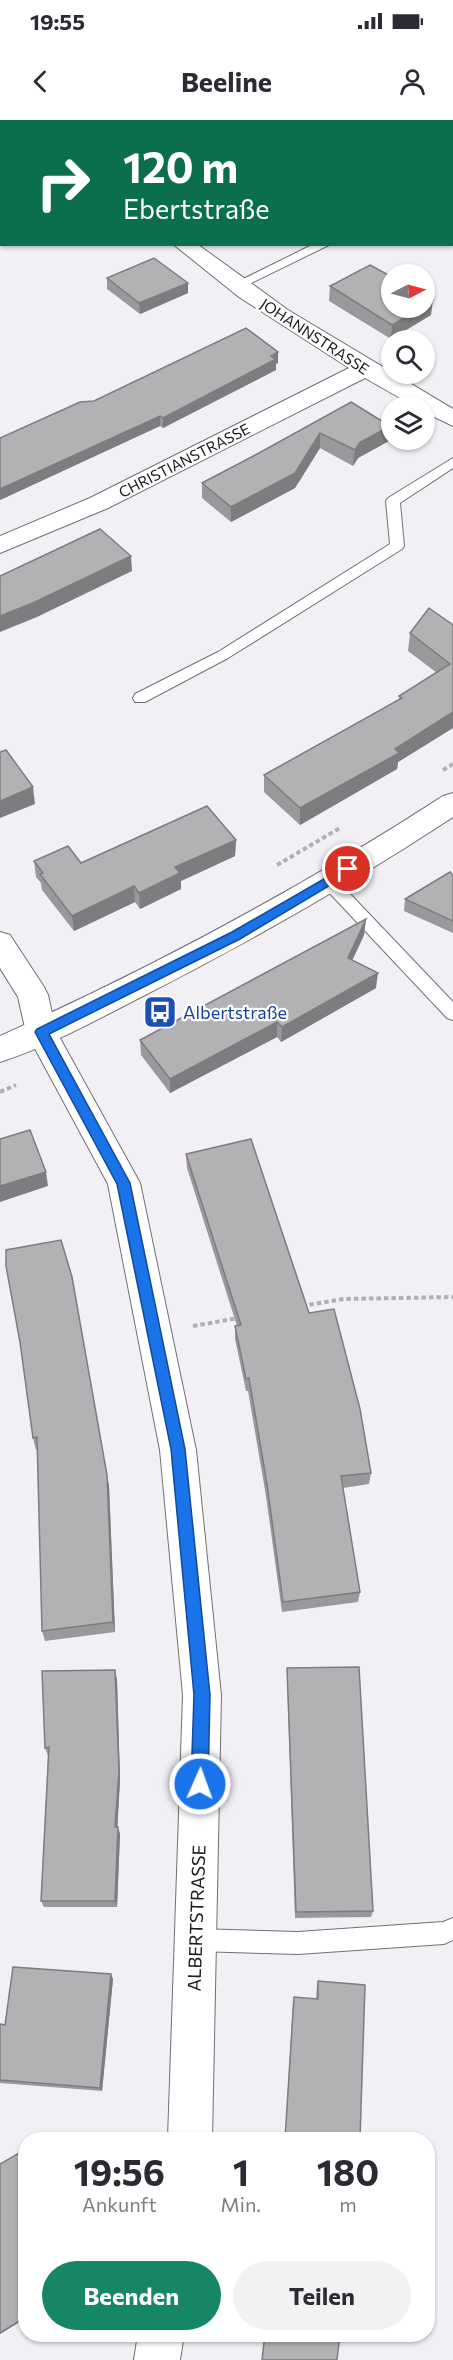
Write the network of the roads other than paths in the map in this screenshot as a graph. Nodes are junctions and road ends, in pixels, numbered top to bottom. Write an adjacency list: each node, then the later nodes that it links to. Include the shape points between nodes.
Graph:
1 (186, 246): 3 (street, JOHANNSTRASSE)
2 (321, 246): 3 (lane)
3 (237, 285): 4 (street, JOHANNSTRASSE)
4 (365, 369): 5 (street, JOHANNSTRASSE); 7 (street, CHRISTIANSTRASSE, via 99,503)
5 (453, 419)
6 (453, 462): 8 (lane, via 393,501 397,546 222,655)
7 (0, 545)
8 (140, 698)
9 (453, 803): 10 (street)
10 (327, 881): 12 (lane); 13 (street, via 236,936)
11 (0, 944): 13 (street, ALBERTSTRASSE, via 33,995)
12 (453, 1013)
13 (41, 1032): 14 (street); 16 (street, ALBERTSTRASSE, via 124,1183 178,1449 202,1695)
14 (0, 1050)
15 (453, 1929): 16 (lane, via 444,1933 298,1943)
16 (195, 1940): 17 (street, ALBERTSTRASSE)
17 (190, 2132)
18 (160, 2342): 19 (street)
19 (157, 2360)

